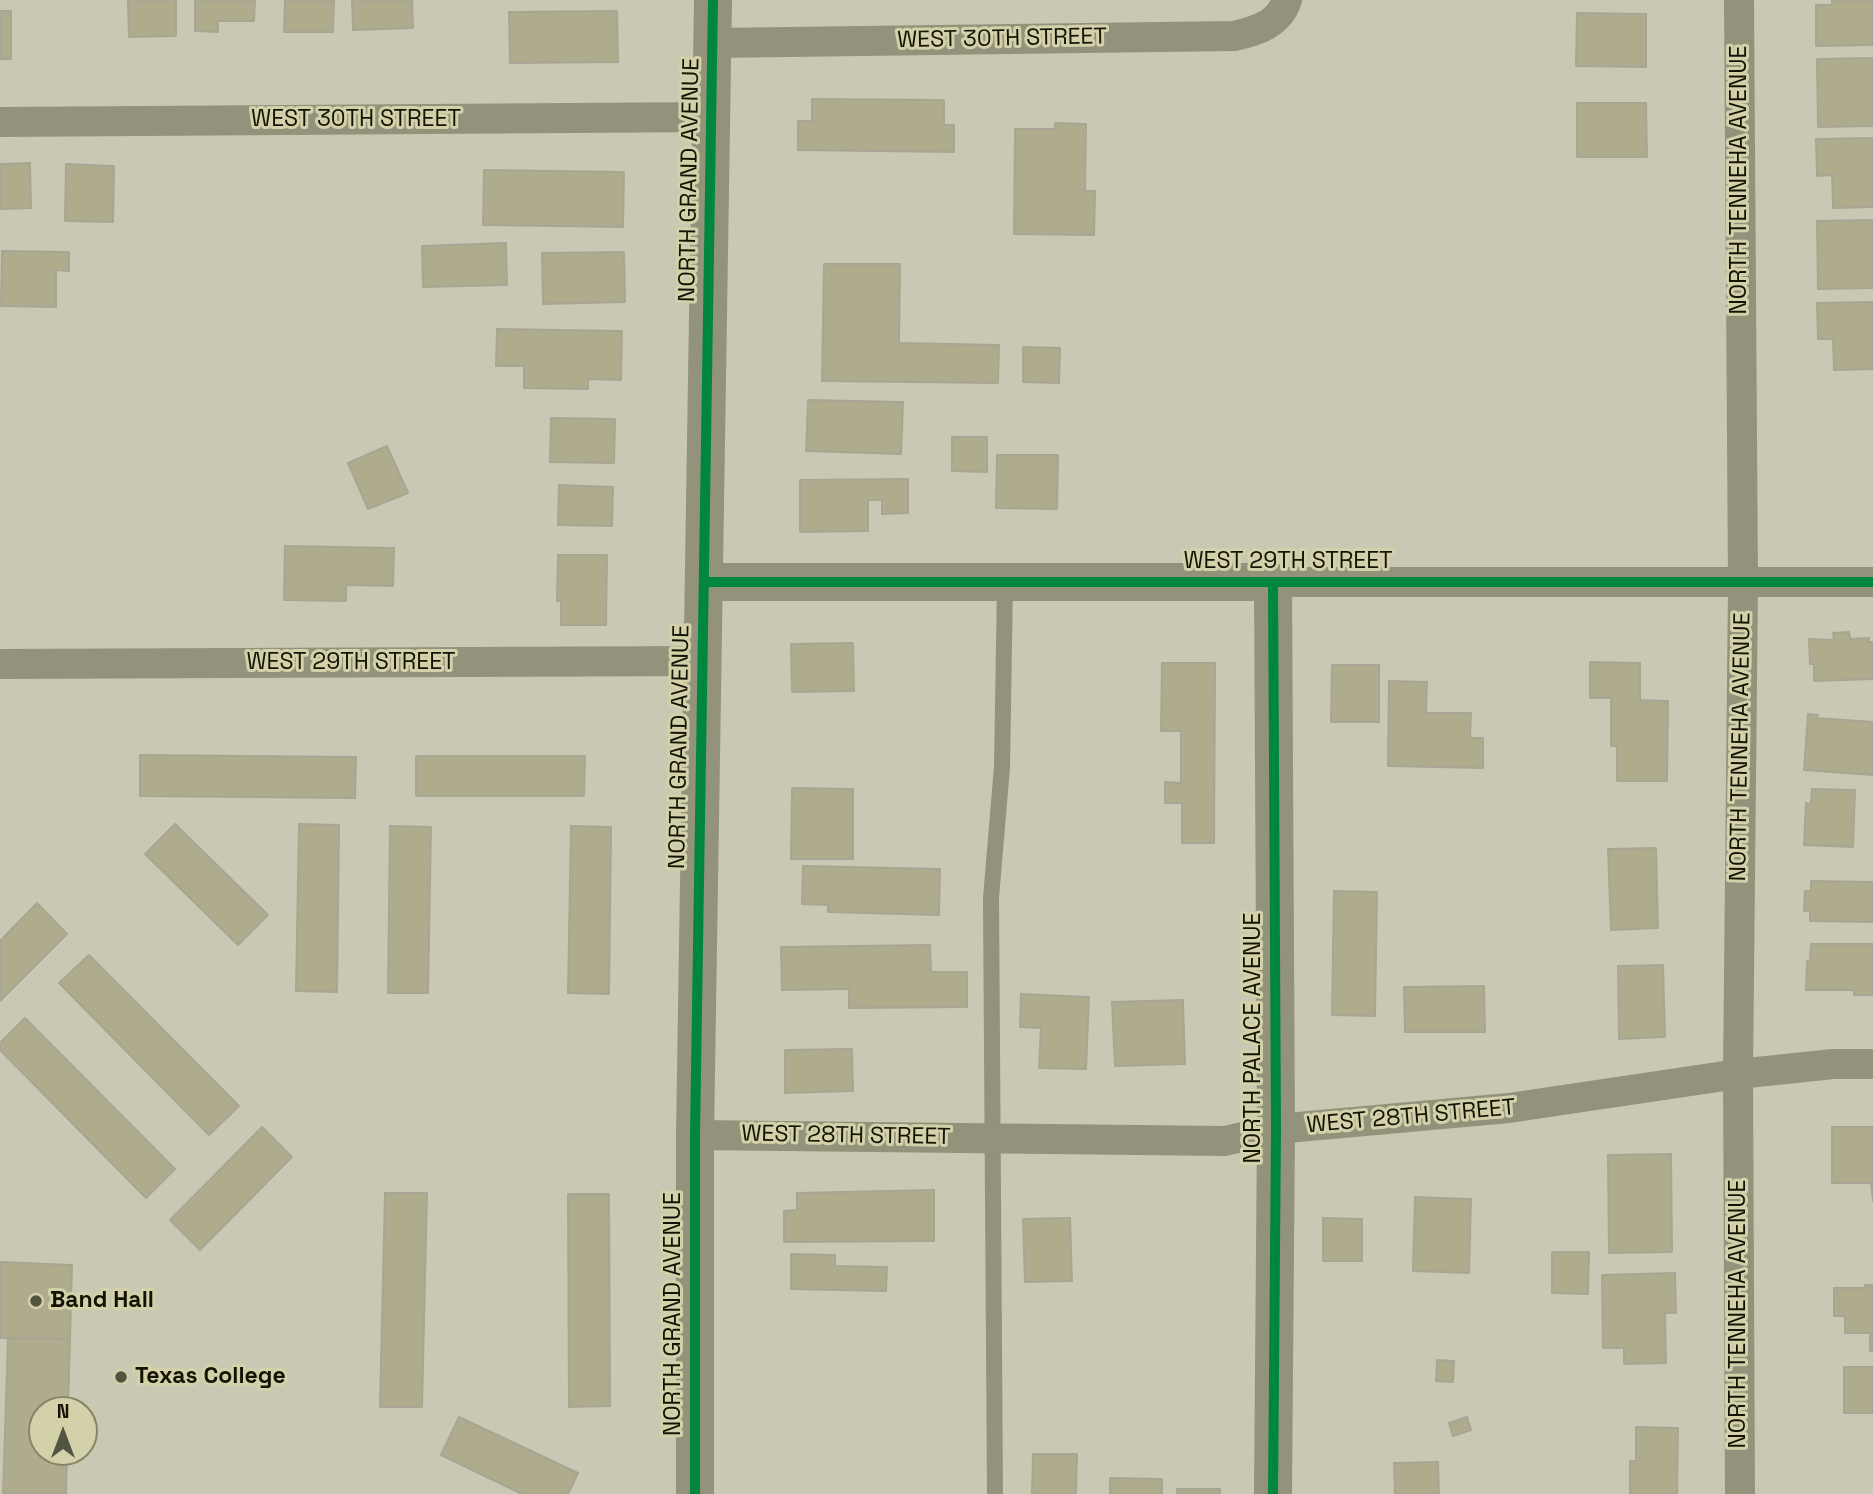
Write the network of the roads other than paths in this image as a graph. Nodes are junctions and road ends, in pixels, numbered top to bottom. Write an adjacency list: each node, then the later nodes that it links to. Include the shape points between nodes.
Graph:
1 (713, 0): 4 (street, NORTH GRAND AVENUE)
2 (1739, 0): 9 (street, NORTH TENNEHA AVENUE)
3 (1285, 6): 4 (street, WEST 30TH STREET, via 1260,30 1234,36)
4 (713, 43): 5 (street, NORTH GRAND AVENUE)
5 (713, 117): 6 (street, WEST 30TH STREET); 7 (street, NORTH GRAND AVENUE)
6 (0, 122)
7 (704, 583): 11 (street, WEST 29TH STREET); 12 (street, NORTH GRAND AVENUE)
8 (1273, 583): 9 (street, WEST 29TH STREET); 11 (street, WEST 29TH STREET); 16 (street, NORTH PALACE AVENUE)
9 (1743, 583): 10 (street, WEST 29TH STREET); 15 (street, NORTH TENNEHA AVENUE)
10 (1873, 583)
11 (1005, 584): 18 (lane, via 1002,766 991,898)
12 (703, 662): 13 (street, WEST 29TH STREET); 17 (street, NORTH GRAND AVENUE)
13 (0, 664)
14 (1873, 1064): 15 (street, WEST 28TH STREET)
15 (1738, 1074): 16 (street, WEST 28TH STREET, via 1509,1108); 22 (street, NORTH TENNEHA AVENUE)
16 (1276, 1129): 18 (street, WEST 28TH STREET, via 1225,1141); 21 (street, NORTH PALACE AVENUE)
17 (695, 1135): 18 (street, WEST 28TH STREET); 19 (street, NORTH GRAND AVENUE)
18 (991, 1138): 20 (lane)
19 (695, 1494)
20 (995, 1494)
21 (1273, 1494)
22 (1740, 1494)

